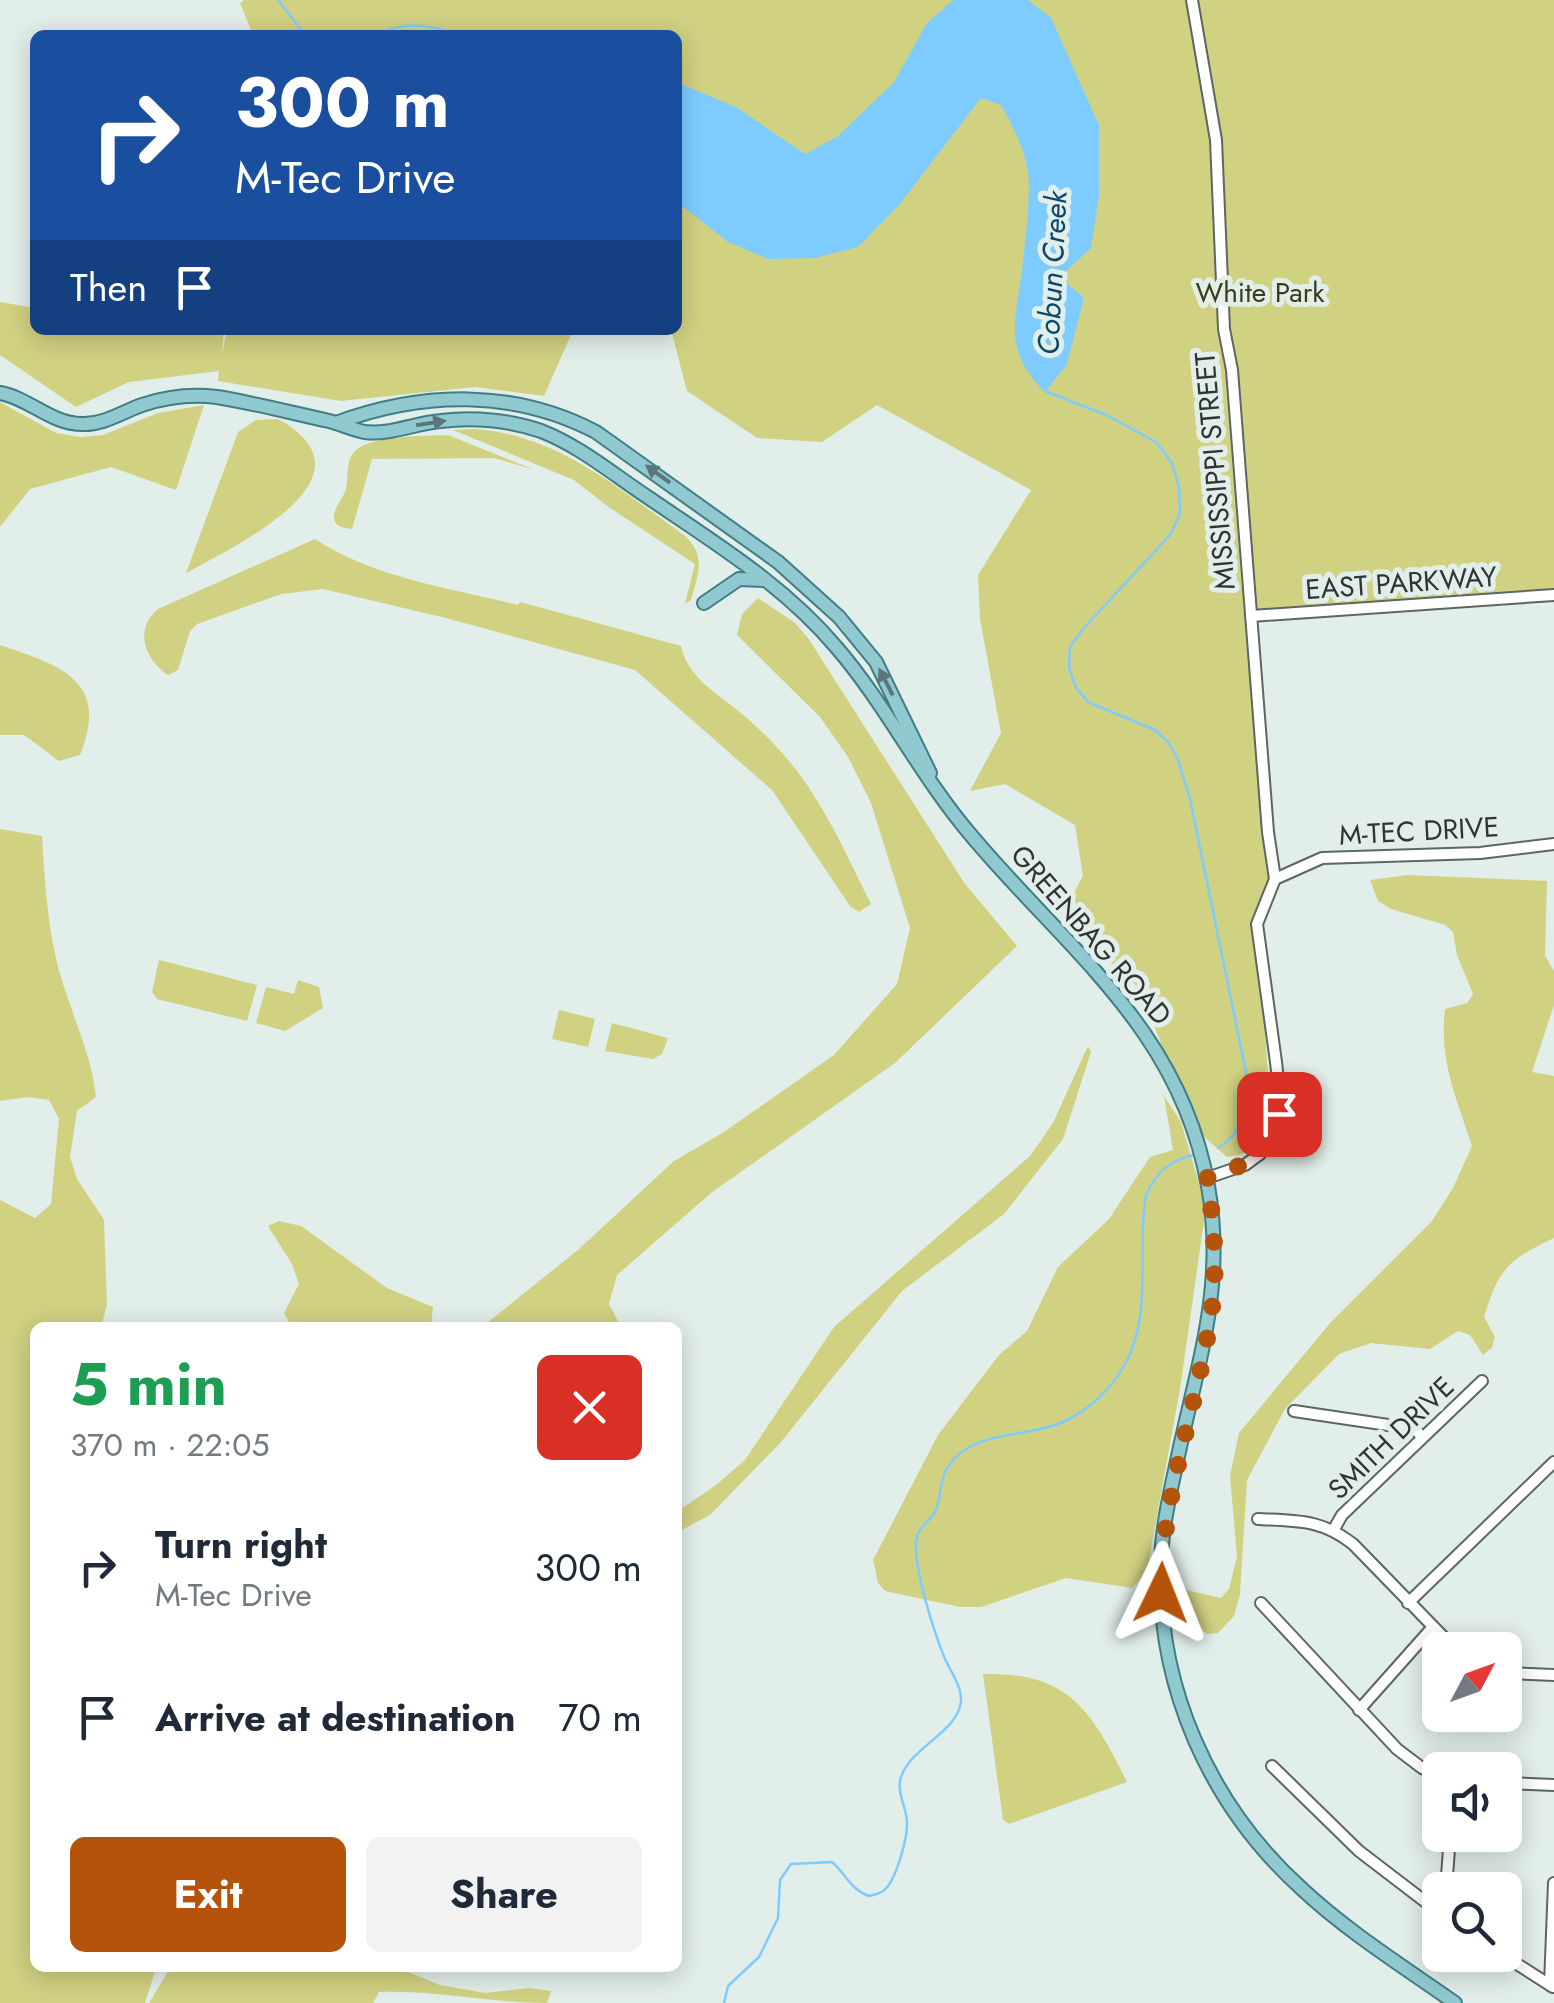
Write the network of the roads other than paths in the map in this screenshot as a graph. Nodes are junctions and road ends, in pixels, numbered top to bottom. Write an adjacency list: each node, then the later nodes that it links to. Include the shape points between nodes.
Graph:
1 (1192, 0): 7 (street, MISSISSIPPI STREET, via 1216,140 1224,329)
2 (0, 393): 3 (main road, GREENBAG ROAD, via 78,424 190,396)
3 (336, 423): 4 (main road, GREENBAG ROAD, one-way to 4, via 367,432 488,421 544,432); 8 (main road, GREENBAG ROAD, one-way to 3, via 876,662 855,634 778,562 596,432 530,405 475,398 419,402)
4 (767, 580): 6 (main road, via 739,579); 8 (main road, GREENBAG ROAD, via 835,645)
5 (1554, 595): 7 (street, EAST PARKWAY)
6 (704, 603)
7 (1250, 616): 10 (street, MISSISSIPPI STREET)
8 (944, 801): 11 (main road, GREENBAG ROAD, via 1143,1028 1178,1090)
9 (1554, 844): 10 (street, M-TEC DRIVE, via 1322,858)
10 (1275, 879): 11 (street, via 1257,924 1280,1099 1277,1124 1260,1154)
11 (1207, 1178): 33 (main road, GREENBAG ROAD, via 1214,1240 1211,1314 1161,1558 1165,1637 1181,1704 1214,1780 1270,1856 1332,1914)
12 (1482, 1381): 14 (street, SMITH DRIVE)
13 (1294, 1412): 14 (street, via 1415,1429)
14 (1422, 1437): 17 (street, SMITH DRIVE)
15 (1554, 1462): 18 (street)
16 (1258, 1519): 17 (street)
17 (1334, 1529): 18 (street)
18 (1408, 1603): 20 (street)
19 (1261, 1604): 24 (street)
20 (1432, 1628): 21 (street); 24 (street)
21 (1436, 1632)
22 (1522, 1674): 23 (street)
23 (1554, 1675)
24 (1359, 1710): 26 (street)
25 (1272, 1766): 30 (street, via 1359,1852)
26 (1422, 1768)
27 (1522, 1784): 28 (street)
28 (1554, 1785)
29 (1554, 1882): 32 (street)
30 (1422, 1899)
31 (1522, 1967): 32 (street)
32 (1552, 1987)
33 (1455, 2003)

